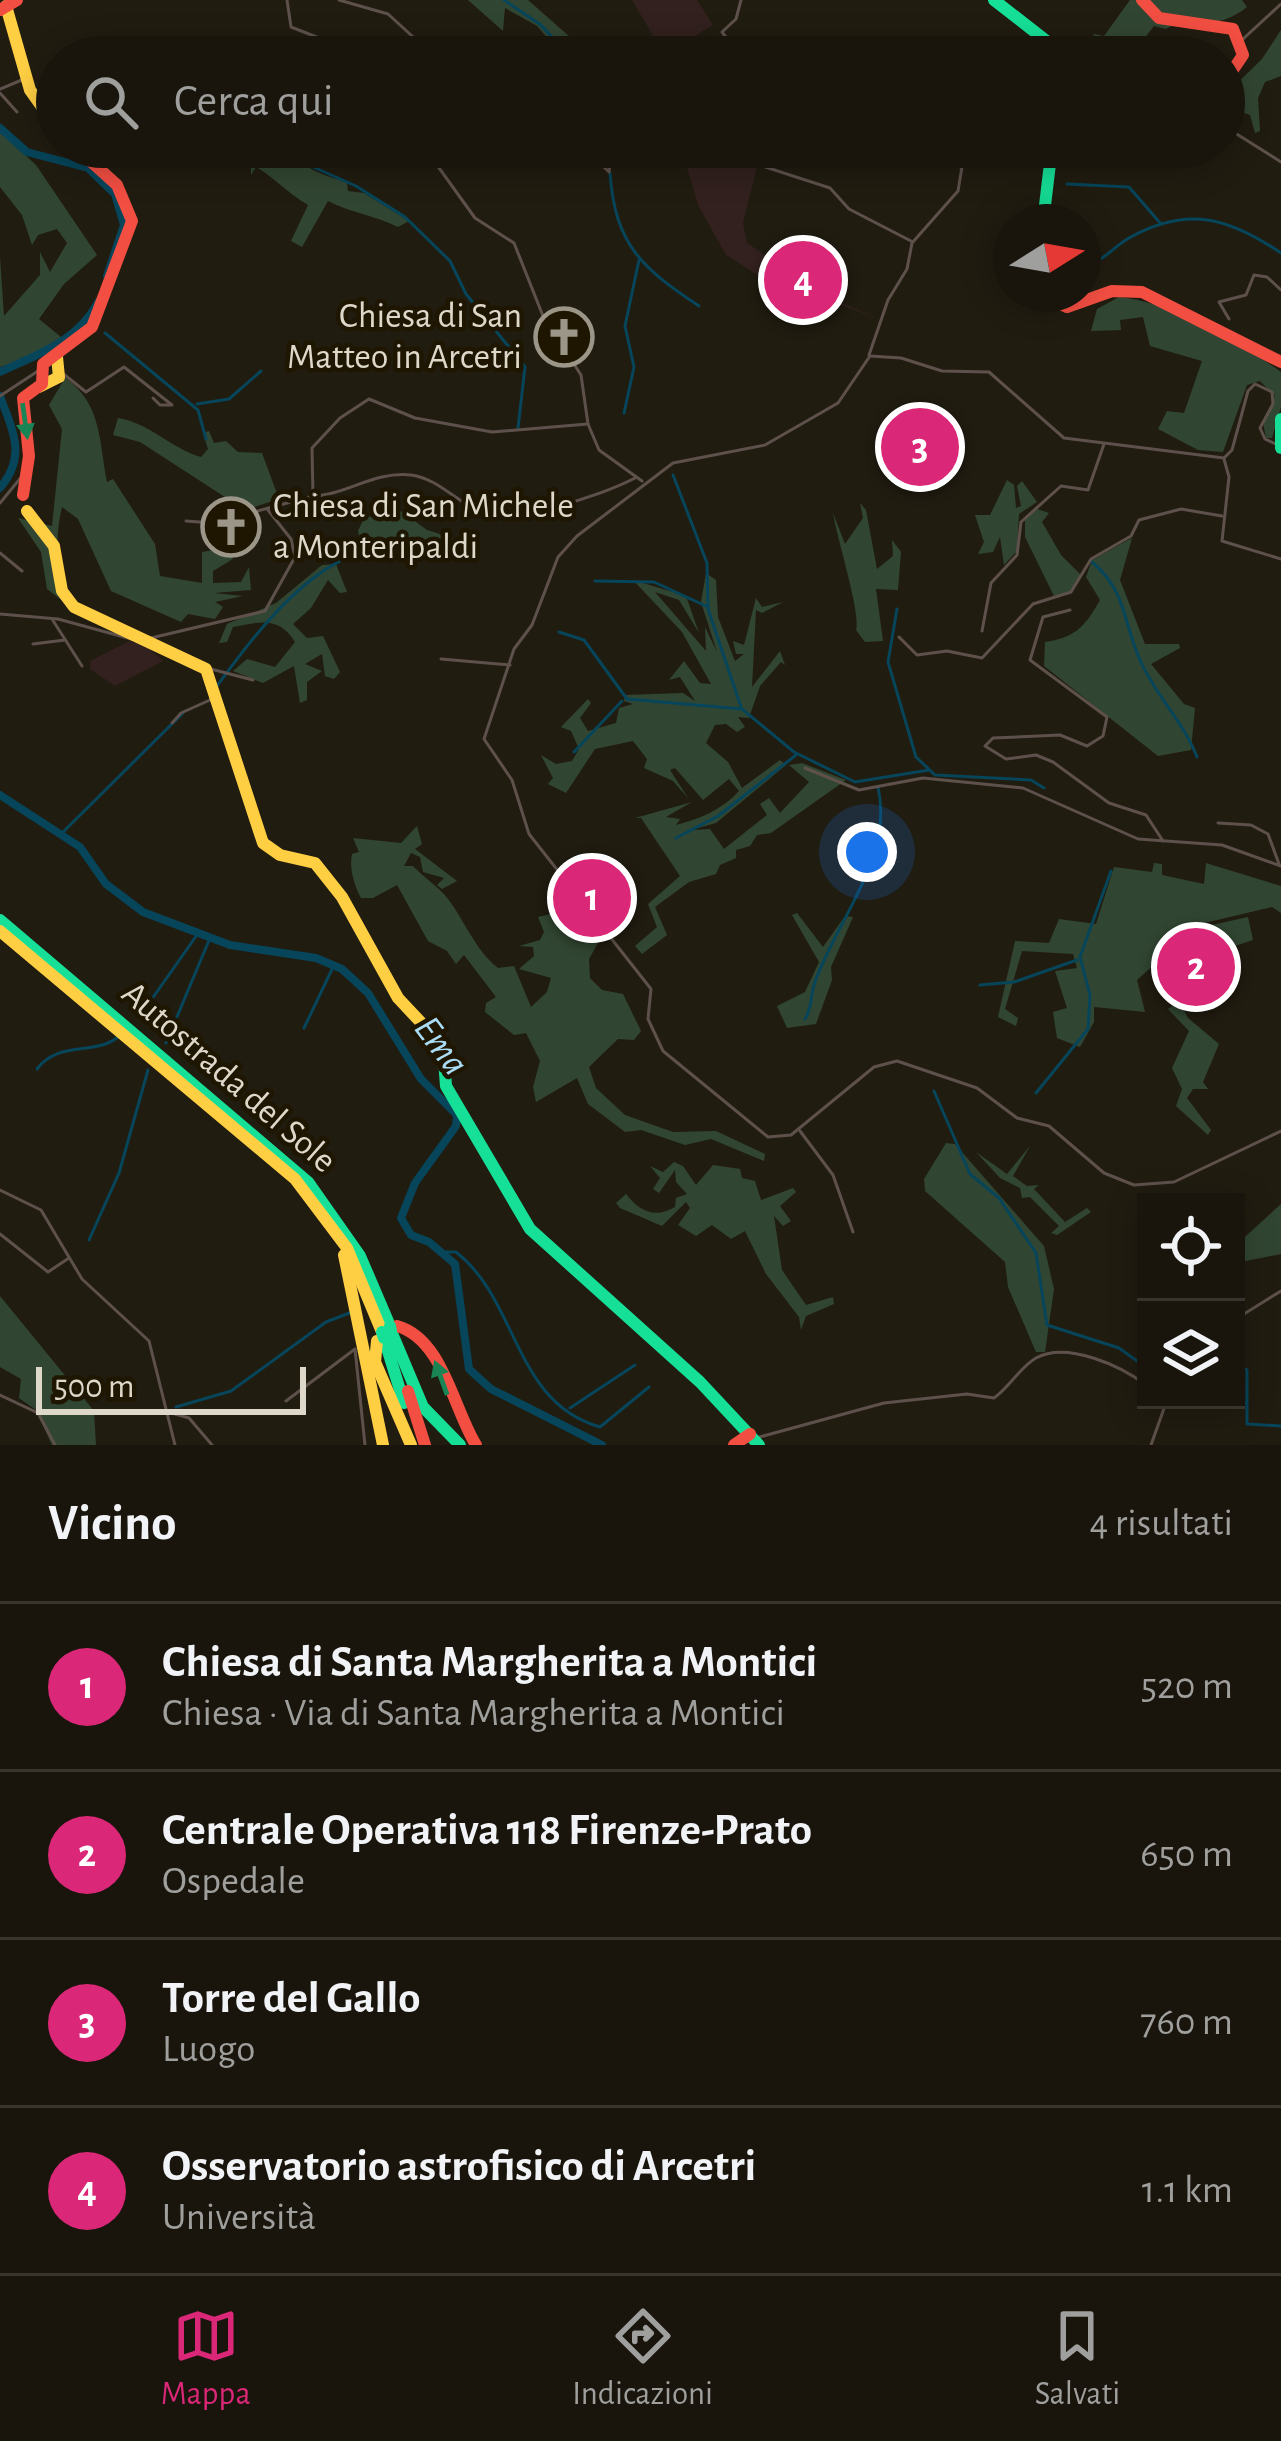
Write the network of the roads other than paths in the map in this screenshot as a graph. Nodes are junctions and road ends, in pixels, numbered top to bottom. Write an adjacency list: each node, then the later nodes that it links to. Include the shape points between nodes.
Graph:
1 (287, 0): 8 (street, via 291,27)
2 (339, 0): 9 (street, via 388,14)
3 (741, 0): 10 (street)
4 (994, 0): 11 (main road)
5 (1142, 0): 12 (main road, via 1159,18 1223,25)
6 (1281, 4): 13 (street)
7 (8, 6): 14 (main road)
8 (314, 36)
9 (412, 36)
10 (725, 36)
11 (1040, 36)
12 (1236, 36)
13 (1245, 38)
14 (24, 79): 15 (street); 16 (main road)
15 (0, 91): 17 (street)
16 (36, 102)
17 (17, 112)
18 (1245, 139): 19 (street)
19 (1281, 162)
20 (98, 168): 32 (main road, via 117,185 132,221 92,327)
21 (439, 168): 36 (street, via 476,218 503,232 519,253 543,316 582,378)
22 (768, 168): 26 (street, via 830,188 849,209)
23 (962, 168): 26 (street, via 958,190)
24 (1049, 168): 25 (main road)
25 (1045, 204)
26 (912, 243): 30 (street)
27 (1281, 290): 29 (street, via 1254,275 1246,295 1219,302)
28 (1101, 296): 31 (main road, via 1142,292)
29 (1228, 319)
30 (870, 356): 37 (street, via 988,372 1061,436); 42 (street, via 838,403 775,440 688,458)
31 (1281, 362)
32 (50, 372): 33 (street); 34 (street, via 86,392 124,367 172,405); 40 (main road, one-way to 40, via 22,400)
33 (0, 397)
34 (153, 398)
35 (1281, 419): 38 (main road)
36 (588, 424): 41 (street, via 599,450); 44 (street, via 492,432 415,418 368,399 312,448)
37 (1105, 443): 39 (street); 56 (street, via 1088,490 1061,486 1021,522 1017,555 991,583)
38 (1280, 446): 39 (street, via 1261,434 1273,396 1255,384)
39 (1223, 458): 48 (street)
40 (24, 474): 43 (main road); 45 (street)
41 (636, 478): 42 (street); 44 (street, via 498,515 415,476 361,480)
42 (644, 482): 62 (street, via 558,557)
43 (23, 495)
44 (313, 496): 46 (street)
45 (0, 503)
46 (267, 509): 49 (street, via 213,524); 59 (street, via 296,557 265,611)
47 (27, 511): 59 (main road, via 54,546 66,599)
48 (1222, 516): 51 (street, via 1224,544); 57 (street, via 1181,509 1139,520 1131,536 1091,559 1071,592 1033,604 982,658 917,655)
49 (186, 521)
50 (0, 553): 52 (street)
51 (1281, 559)
52 (22, 571)
53 (1070, 610): 70 (street, via 1043,616 1030,660 1107,717 1102,736 1087,746 1060,735 993,738 985,746 1006,759 1053,761 1109,802 1146,815)
54 (0, 614): 55 (street)
55 (52, 619): 58 (street); 59 (street)
56 (982, 632)
57 (899, 637)
58 (65, 640): 60 (street); 63 (street)
59 (140, 640): 64 (main road)
60 (33, 644)
61 (441, 658): 62 (street)
62 (510, 665): 74 (street, via 485,745 512,780 529,834 651,988 648,1019 672,1062 759,1134 776,1139)
63 (82, 666)
64 (206, 669): 65 (street); 66 (main road)
65 (253, 680)
66 (212, 691): 67 (street); 89 (main road, via 262,843 315,862 342,897 398,998 443,1047 446,1087 526,1224)
67 (172, 723)
68 (805, 768): 70 (street, via 855,789 914,778 1023,788 1129,835)
69 (1218, 823): 71 (street, via 1268,834)
70 (1163, 841): 71 (street, via 1222,845)
71 (1280, 866)
72 (0, 920): 83 (main road, Autostrada del Sole, via 308,1182 360,1256)
73 (0, 931): 77 (main road, Autostrada del Sole)
74 (798, 1130): 75 (street, via 874,1067 897,1061 976,1088 1017,1118 1049,1126 1094,1166 1134,1185 1174,1182); 78 (street, via 833,1175)
75 (1281, 1131)
76 (0, 1190): 80 (street, via 41,1210)
77 (304, 1190): 83 (main road, Autostrada del Sole, via 353,1260); 94 (main road, via 348,1266)
78 (854, 1232)
79 (0, 1234): 80 (street, via 48,1272)
80 (69, 1258): 88 (street, via 149,1341)
81 (1281, 1291): 82 (street)
82 (1245, 1313)
83 (387, 1332): 95 (main road, Autostrada del Sole); 95 (main road, via 377,1368); 96 (main road, via 423,1407); 97 (main road, one-way to 83, via 427,1340 415,1329)
84 (1137, 1380): 89 (street, via 1111,1364 1051,1354 1033,1360 994,1398 879,1404)
85 (0, 1395): 90 (street, via 38,1414)
86 (286, 1401): 93 (street, via 355,1349)
87 (1163, 1409): 99 (street)
88 (166, 1411): 91 (street); 92 (street, via 189,1418)
89 (754, 1440): 98 (main road)
90 (56, 1445)
91 (175, 1445)
92 (212, 1445)
93 (365, 1445)
94 (383, 1445)
95 (417, 1445)
96 (460, 1445)
97 (476, 1445)
98 (734, 1445)
99 (1151, 1445)

